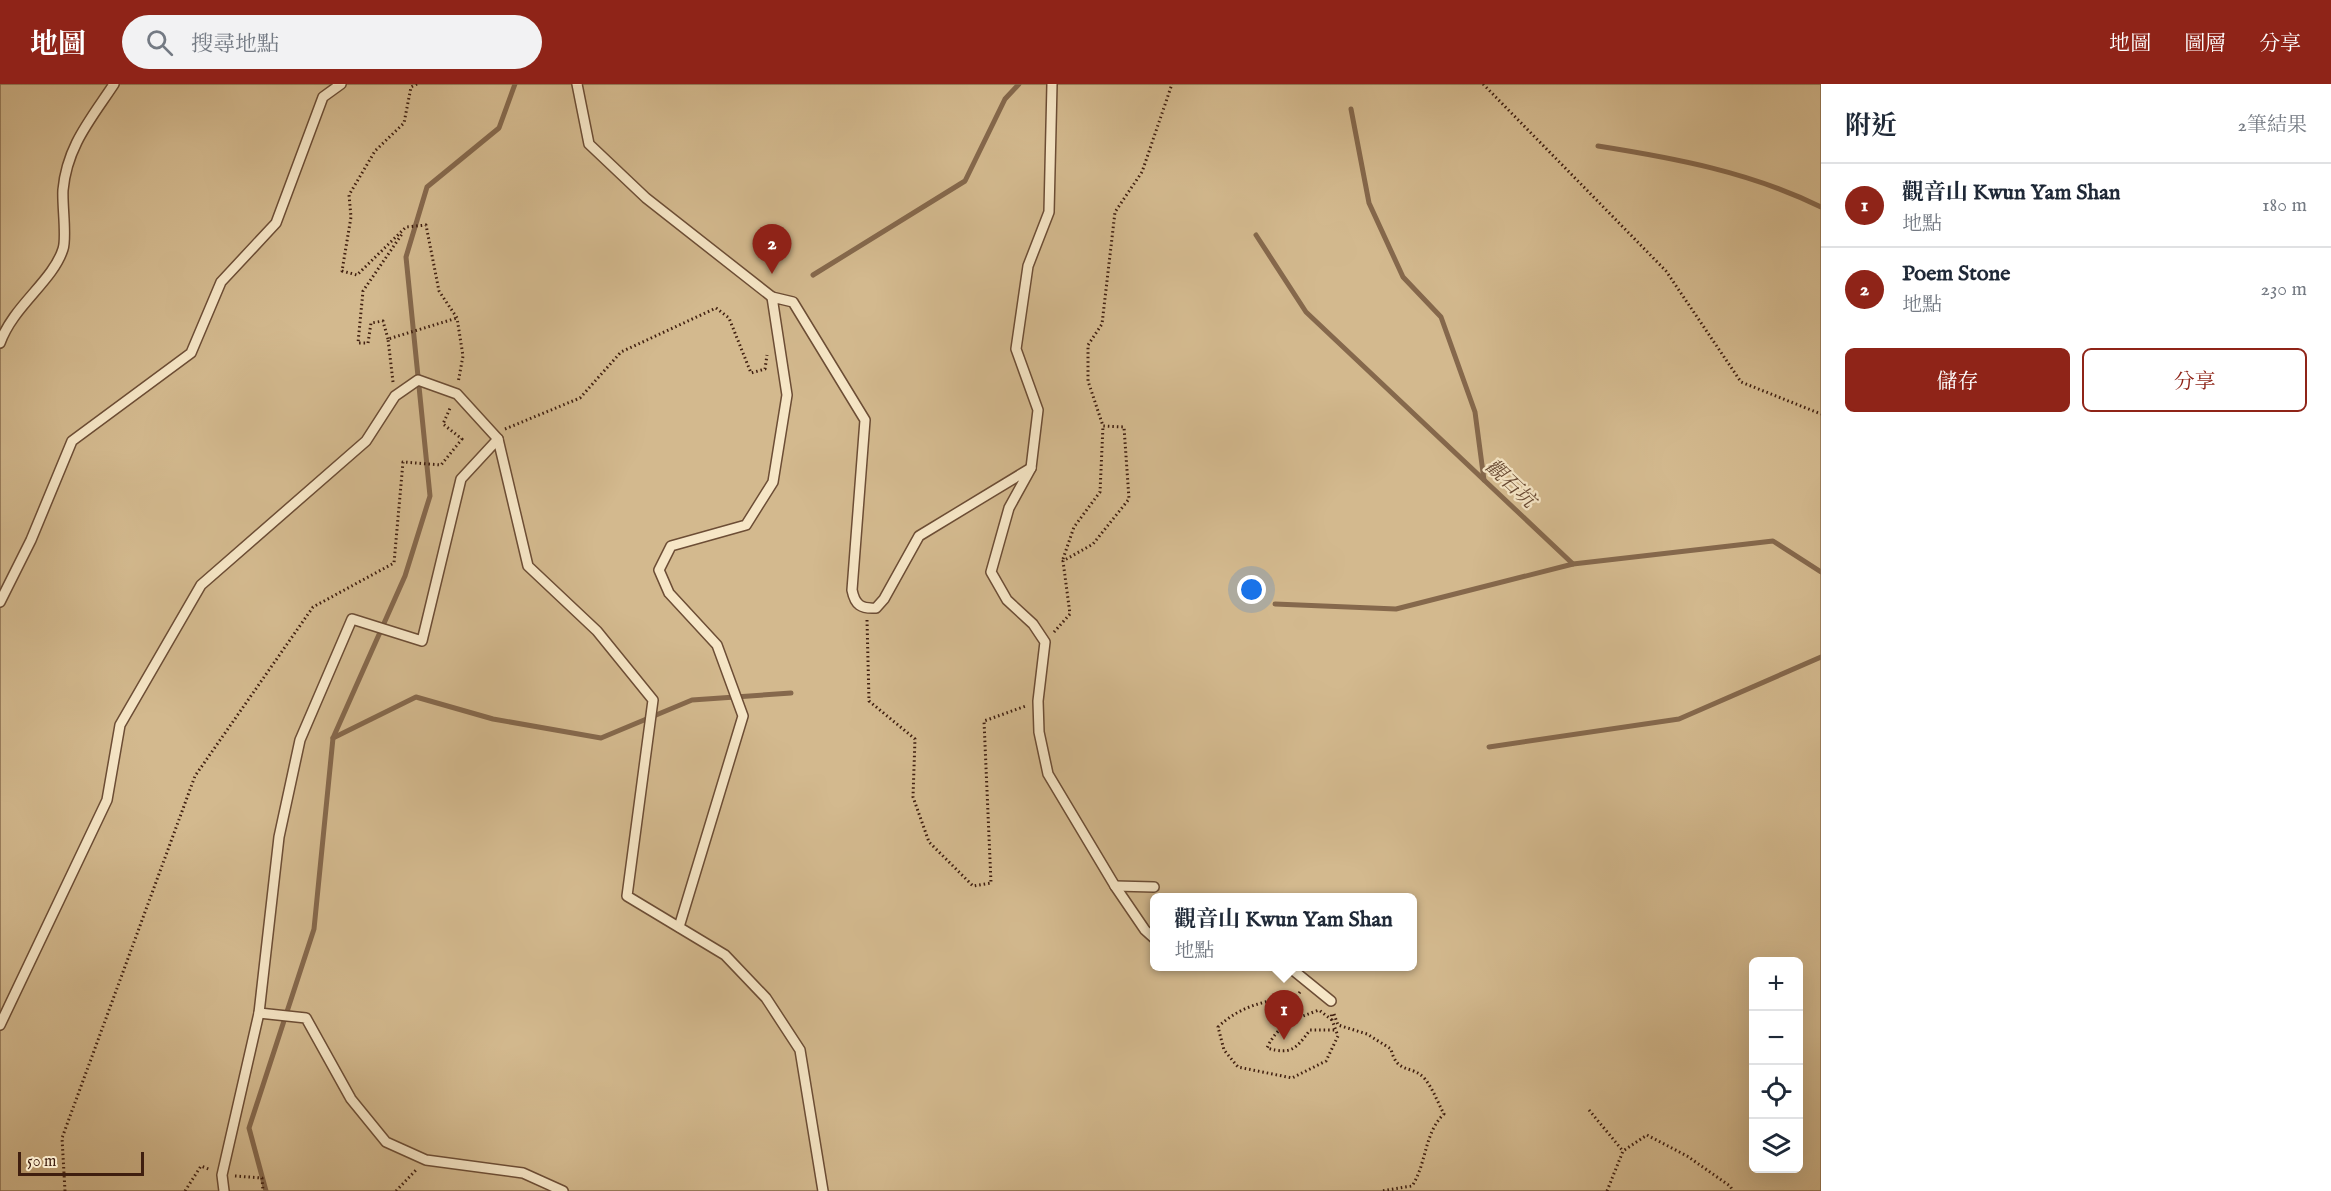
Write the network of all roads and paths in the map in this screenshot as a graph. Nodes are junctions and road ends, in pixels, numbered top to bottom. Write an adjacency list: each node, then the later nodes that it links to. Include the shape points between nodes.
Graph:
1 (114, 84): 12 (lane, via 73,145 63,188 64,248 6,324)
2 (341, 84): 21 (lane, via 323,97 276,224 221,282 191,352 72,441)
3 (417, 84): 8 (path, via 411,87 404,123 375,151 349,195 351,217 342,271 357,275)
4 (577, 84): 9 (lane, via 589,144 646,198)
5 (1052, 84): 19 (lane, via 1049,212 1028,266 1016,349 1038,410)
6 (1172, 84): 17 (path, via 1142,172 1115,213 1102,324 1088,345 1088,381)
7 (1483, 84): 16 (path, via 1666,271 1741,382)
8 (406, 227): 10 (path, via 426,225 439,291); 11 (path, via 363,291 358,343 368,343 371,323 382,321)
9 (772, 297): 22 (lane, via 793,302 865,420 852,590 855,602); 27 (lane, via 787,395 773,482 747,525 671,546 659,570 669,592 717,645 743,716)
10 (457, 318): 11 (path); 14 (path, via 463,356)
11 (388, 339): 15 (path)
12 (0, 343)
13 (768, 349): 18 (path, via 765,369 751,373 729,318 716,308 621,352 580,398)
14 (457, 394): 15 (lane, via 417,380); 18 (lane); 40 (path, via 444,424 462,440 441,465 403,462 393,563 313,607 195,776 62,1138)
15 (395, 396): 34 (lane, via 366,441 201,585 120,726 107,800)
16 (1821, 414)
17 (1103, 426): 20 (path, via 1100,492 1074,527); 20 (path, via 1124,427 1129,499 1094,544)
18 (496, 437): 27 (lane, via 528,566 597,631 653,700 627,896); 32 (lane, via 461,479 422,641 352,619 300,740 279,837)
19 (1031, 468): 22 (lane, via 919,536 884,598 876,608); 23 (lane, via 1009,508 991,572 1007,600 1033,624)
20 (1062, 561): 23 (path, via 1070,614)
21 (0, 602)
22 (866, 609): 24 (path, via 869,701 915,739 913,797 929,842 973,886 991,883 984,722)
23 (1045, 642): 24 (lane)
24 (1038, 701): 25 (lane, via 1039,732 1048,774)
25 (1114, 886): 26 (lane); 28 (lane)
26 (1155, 887)
27 (679, 927): 46 (lane, via 725,955 766,998 800,1050)
28 (1150, 934)
29 (1295, 971): 30 (lane)
30 (1309, 982): 31 (lane); 35 (path, via 1297,996 1255,1003 1227,1019 1218,1027 1224,1050 1238,1067 1292,1078 1326,1061 1338,1035)
31 (1331, 1001): 33 (path); 47 (path, via 1338,1025 1367,1034 1391,1049 1394,1060 1403,1069 1417,1072 1426,1080 1444,1114 1433,1124 1421,1172 1412,1186)
32 (259, 1013): 38 (lane, via 306,1018 351,1099 386,1142); 39 (lane)
33 (1332, 1020): 35 (path); 35 (path, via 1319,1010 1285,1023 1268,1048 1283,1053 1299,1046 1310,1030)
34 (0, 1025)
35 (1336, 1030)
36 (1589, 1110): 37 (path)
37 (1623, 1151): 48 (path); 49 (path, via 1647,1135 1687,1156)
38 (426, 1160): 44 (path); 45 (lane, via 523,1173)
39 (222, 1175): 41 (path, via 201,1166); 42 (lane); 43 (path, via 262,1178)
40 (65, 1191)
41 (185, 1191)
42 (224, 1191)
43 (263, 1191)
44 (396, 1191)
45 (563, 1191)
46 (824, 1191)
47 (1381, 1191)
48 (1607, 1191)
49 (1733, 1191)

